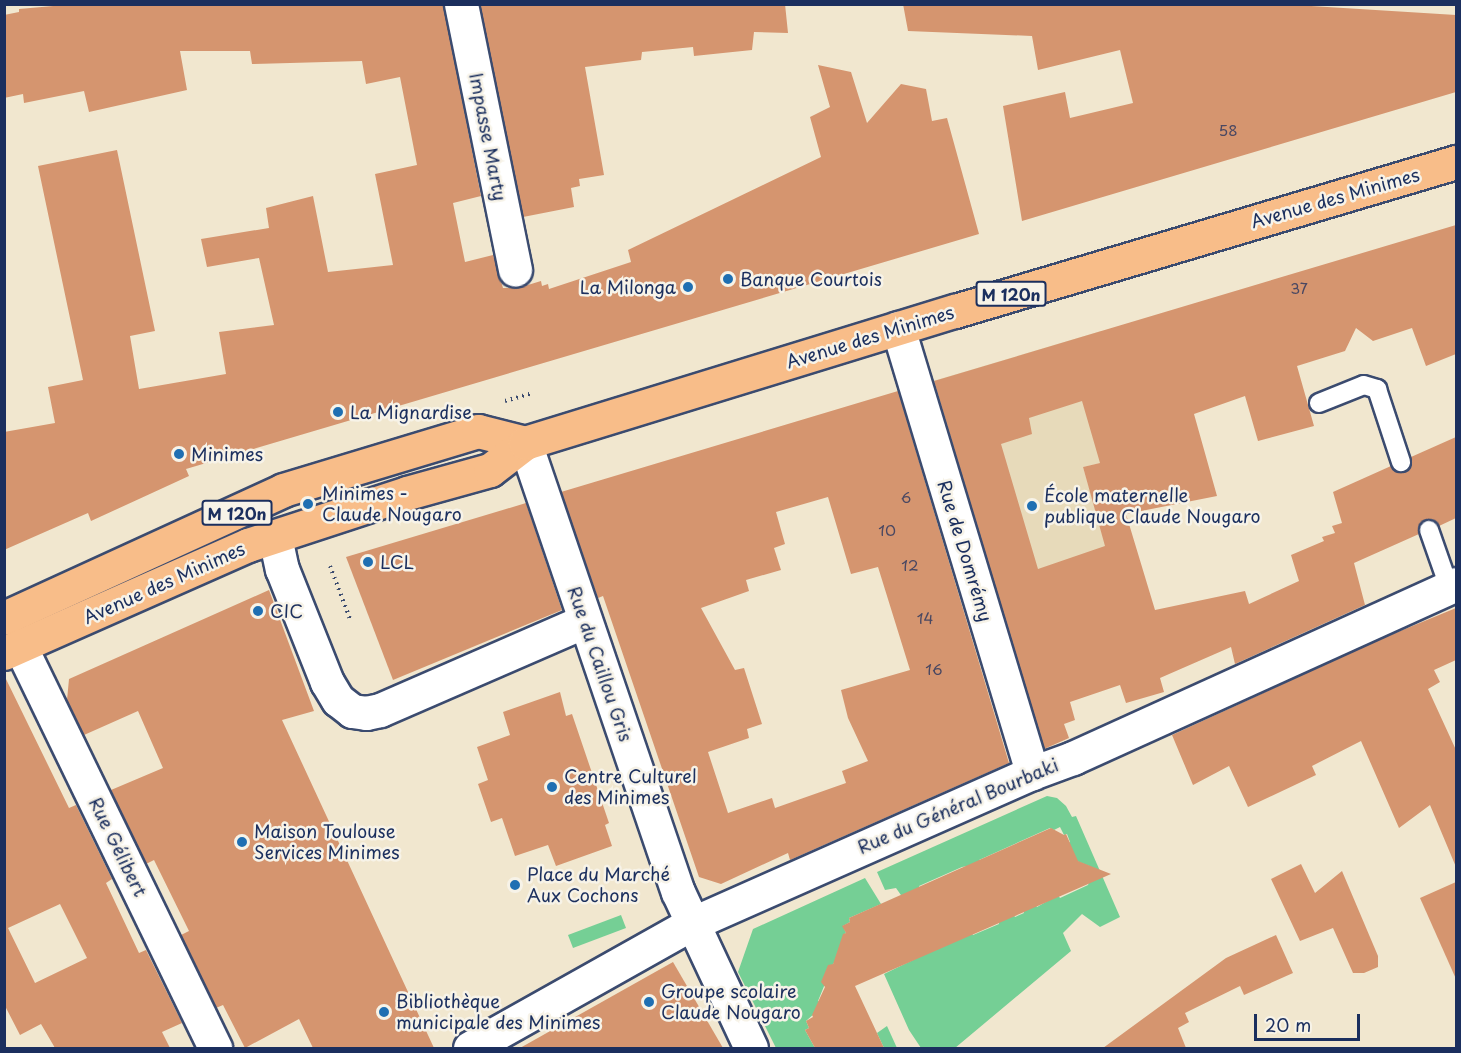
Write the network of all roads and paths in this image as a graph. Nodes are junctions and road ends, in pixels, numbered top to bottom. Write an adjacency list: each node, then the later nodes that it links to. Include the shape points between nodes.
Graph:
1 (461, 4): 3 (street, Impasse Marty)
2 (1456, 162): 4 (main road, Avenue des Minimes / M 120n)
3 (514, 270)
4 (898, 328): 6 (main road, Avenue des Minimes / M 120n); 15 (street, Rue de Domrémy)
5 (1319, 403): 7 (lane, via 1364,385 1377,389)
6 (525, 443): 9 (main road, Avenue des Minimes / M 120n, via 490,470); 13 (street, Rue du Caillou Gris); 14 (main road, Avenue des Minimes / M 120n, via 478,431 283,490)
7 (1401, 462)
8 (1429, 530): 11 (lane)
9 (275, 537): 13 (street, via 282,568 327,681 338,700 352,711 380,710); 14 (main road, Avenue des Minimes / M 120n)
10 (330, 566): 12 (path)
11 (1453, 586): 15 (street, Rue du Général Bourbaki)
12 (350, 619)
13 (585, 621): 16 (street, Rue du Caillou Gris)
14 (10, 639): 17 (street, Rue Gélibert)
15 (1032, 773): 16 (street, Rue du Général Bourbaki)
16 (691, 924): 18 (street, Rue du Général Bourbaki); 19 (street, Rue du Caillou Gris)
17 (215, 1048)
18 (470, 1048)
19 (752, 1048)

